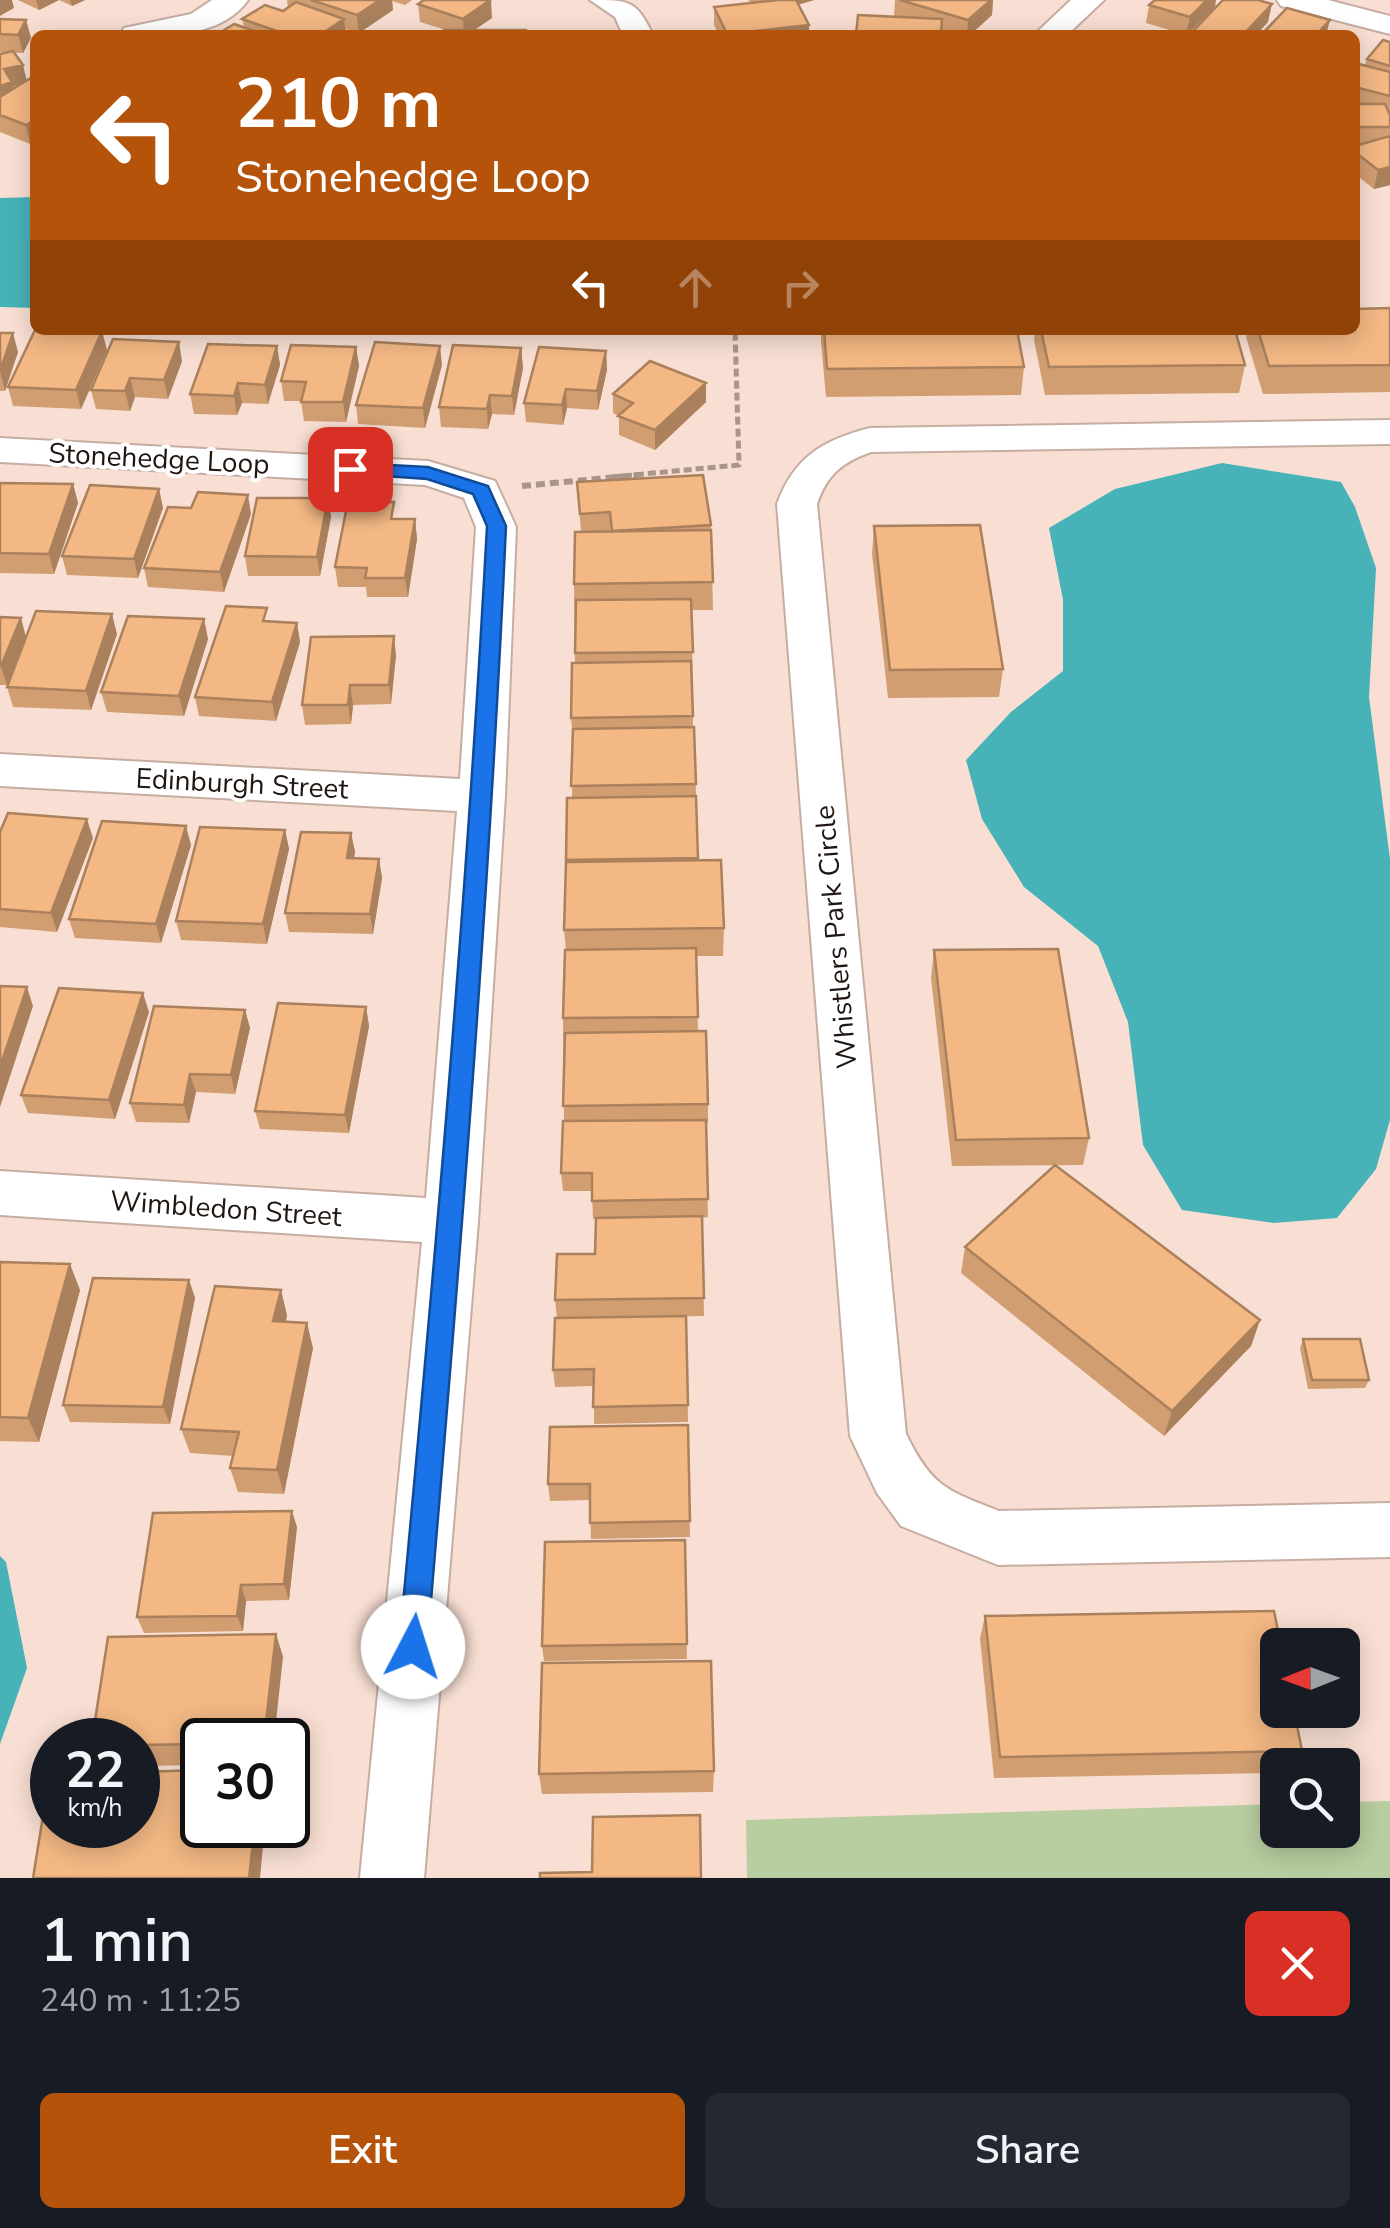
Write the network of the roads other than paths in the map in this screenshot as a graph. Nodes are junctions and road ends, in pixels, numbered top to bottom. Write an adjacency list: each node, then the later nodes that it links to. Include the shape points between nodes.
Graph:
1 (233, 0): 6 (street, via 200,21)
2 (605, 0): 7 (street, via 628,12)
3 (1089, 0): 8 (street)
4 (1292, 0): 5 (street)
5 (1390, 26)
6 (158, 30)
7 (636, 30)
8 (1055, 30)
9 (1390, 432): 15 (street, Whistlers Park Circle, via 870,440 812,467 798,504 878,1436 897,1475 921,1507 998,1538)
10 (0, 450): 12 (street, Stonehedge Loop, via 428,473 481,490 496,526)
11 (0, 770): 12 (street, Edinburgh Street)
12 (483, 796): 14 (street)
13 (0, 1194): 14 (street, Wimbledon Street)
14 (452, 1222): 16 (street)
15 (1390, 1530)
16 (392, 1878)

